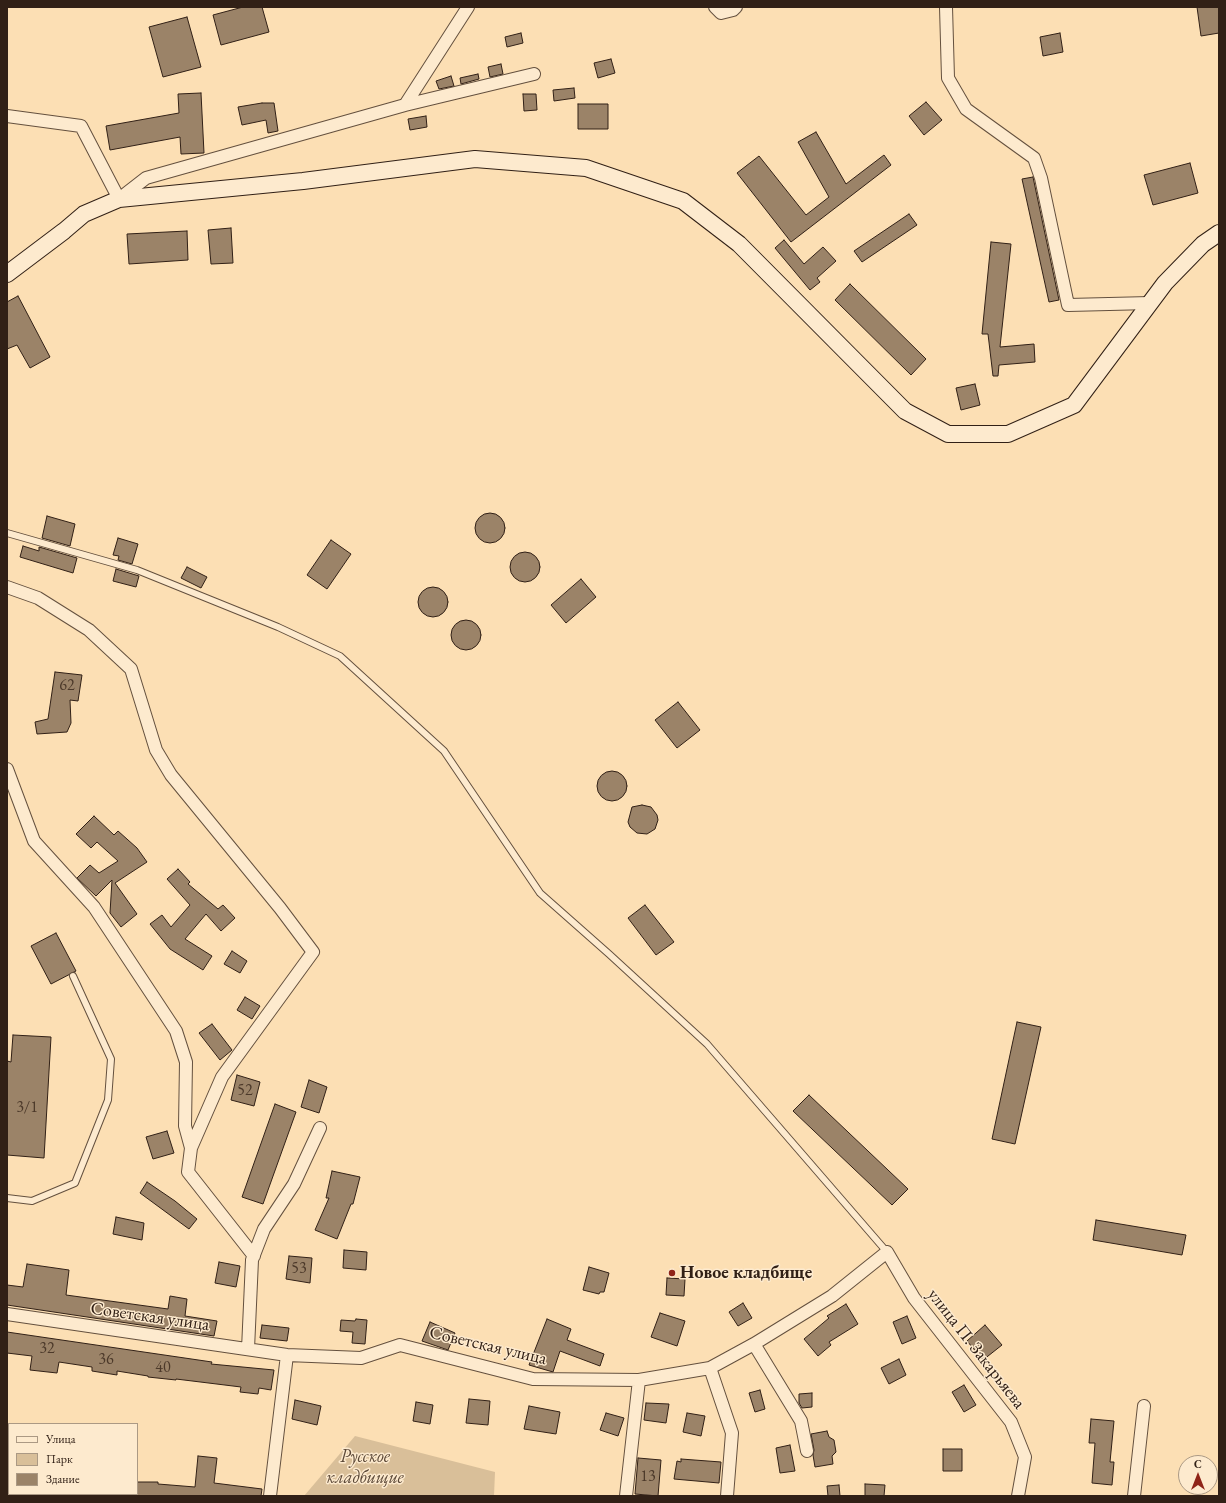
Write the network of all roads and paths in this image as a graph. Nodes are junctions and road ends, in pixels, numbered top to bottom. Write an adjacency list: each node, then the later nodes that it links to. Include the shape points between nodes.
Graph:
1 (468, 7): 6 (street)
2 (715, 7): 3 (street, via 721,14)
3 (736, 7)
4 (946, 7): 13 (street, via 948,78 966,109 1034,158 1041,178 1068,305)
5 (534, 74): 6 (street)
6 (405, 105): 8 (street, via 146,178)
7 (7, 116): 8 (street, via 81,126)
8 (118, 199): 9 (main road); 13 (main road, via 303,181 475,160 586,168 689,206 739,244 905,410 948,434 1008,434 1074,405)
9 (84, 214): 11 (main road, via 56,225); 12 (main road)
10 (1219, 233): 13 (main road, via 1203,244 1165,283)
11 (7, 261)
12 (7, 274)
13 (1150, 303)
14 (7, 533): 21 (lane, via 137,570 278,627 340,656 444,751 540,893 707,1044)
15 (7, 587): 19 (street, via 38,598 89,630 131,669 156,750 171,775 313,952 222,1077)
16 (7, 769): 19 (street, via 34,842 94,907 176,1031 186,1062 185,1126)
17 (73, 976): 20 (lane, via 111,1059 108,1100 75,1183 32,1201)
18 (320, 1128): 22 (street, via 294,1184 264,1229)
19 (191, 1148): 22 (street, via 188,1172)
20 (7, 1198)
21 (887, 1252): 24 (street, Советская улица, via 832,1296); 34 (street, улица П. Закарьяева, via 914,1298 1011,1422 1025,1457)
22 (254, 1256): 25 (street)
23 (7, 1314): 25 (street, Советская улица)
24 (754, 1344): 27 (street, Советская улица); 30 (street, via 801,1422)
25 (248, 1349): 26 (street, Советская улица)
26 (287, 1355): 28 (street, Советская улица, via 361,1358 400,1344 533,1379); 31 (street)
27 (710, 1368): 28 (street, Советская улица); 33 (street, via 732,1433)
28 (639, 1380): 32 (street)
29 (1144, 1406): 35 (street)
30 (806, 1451)
31 (270, 1496)
32 (626, 1496)
33 (726, 1496)
34 (1018, 1496)
35 (1134, 1496)

